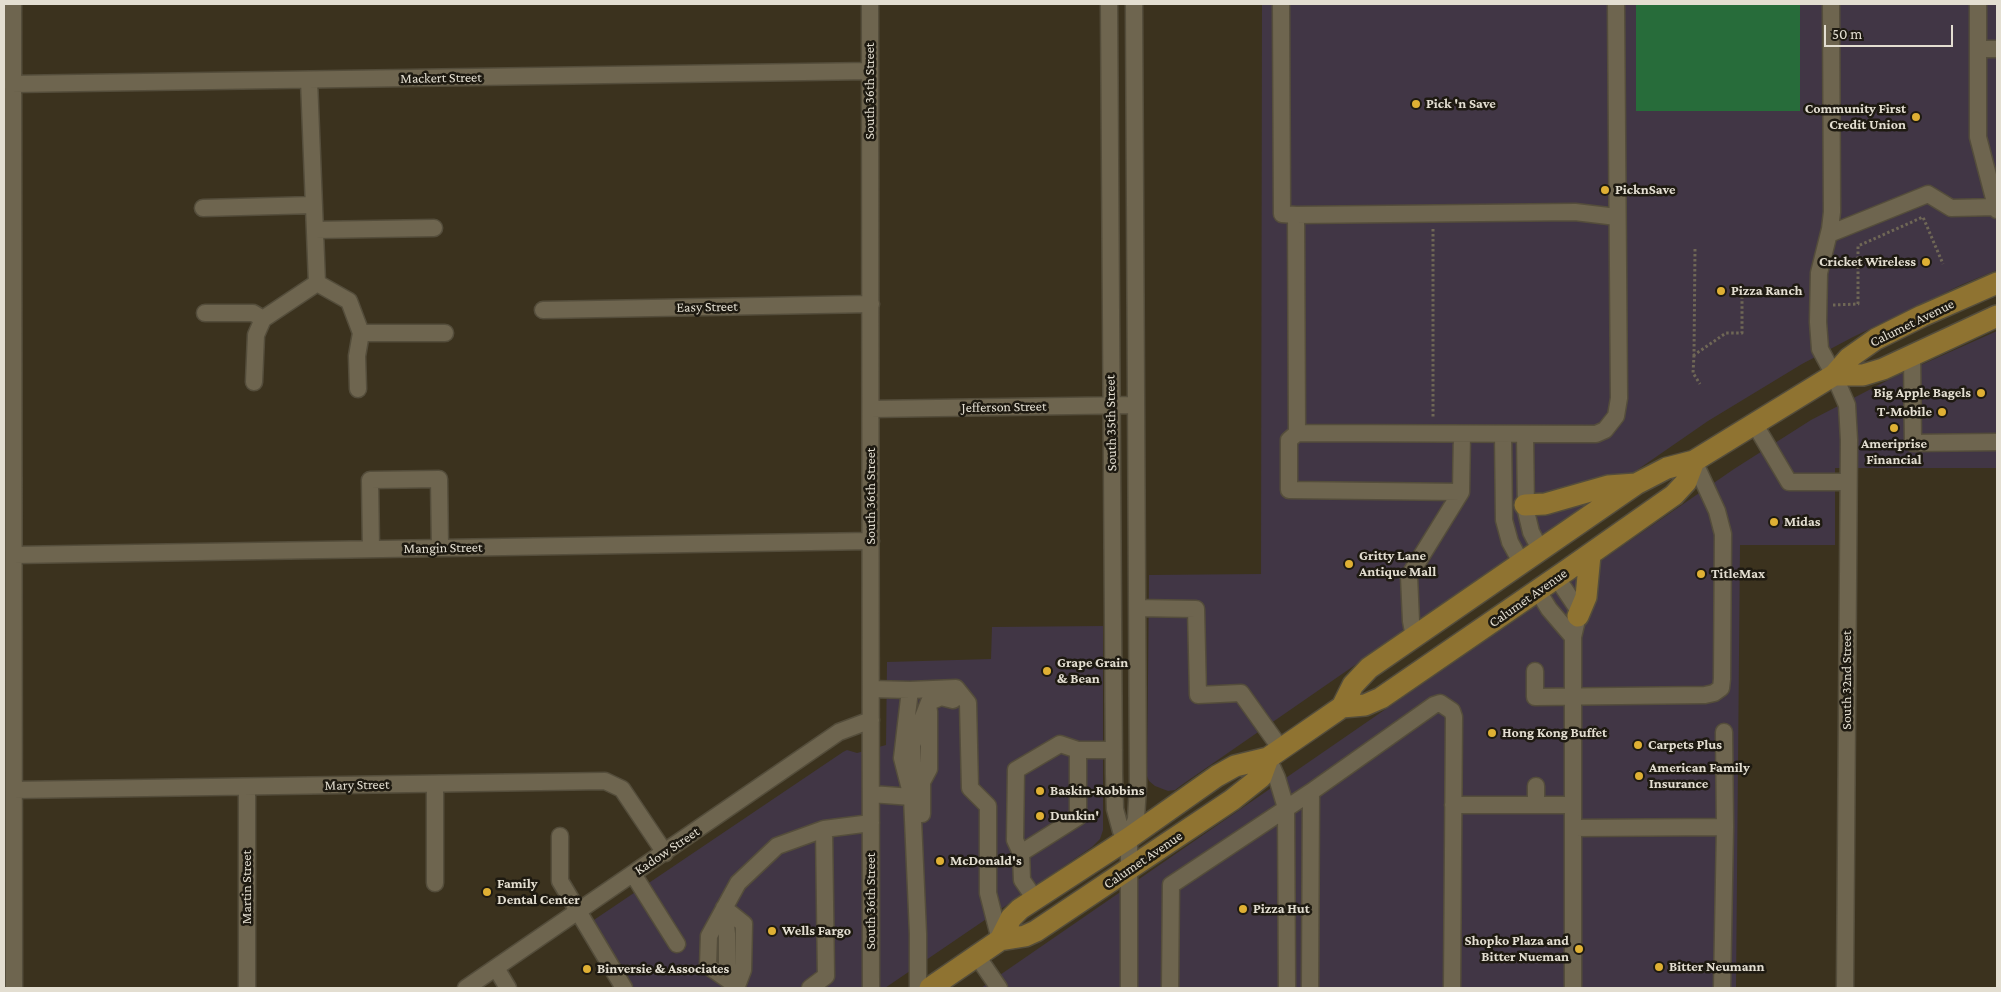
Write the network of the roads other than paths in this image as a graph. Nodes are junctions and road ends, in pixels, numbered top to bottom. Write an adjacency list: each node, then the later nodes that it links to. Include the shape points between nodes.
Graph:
1 (13, 4): 13 (street)
2 (870, 4): 11 (street, South 36th Street)
3 (1108, 4): 35 (street, South 35th Street)
4 (1134, 4): 36 (street, South 35th Street)
5 (1281, 4): 17 (street, via 1282,214)
6 (1616, 4): 18 (street)
7 (1831, 4): 21 (street, South 32nd Street, via 1832,212)
8 (1978, 4): 9 (street)
9 (1978, 49): 10 (street); 16 (street, via 1978,137)
10 (1997, 49)
11 (870, 72): 12 (street, Mackert Street); 24 (street, South 36th Street)
12 (310, 80): 13 (street, Mackert Street); 14 (street)
13 (12, 84): 53 (street)
14 (314, 205): 15 (street); 20 (street)
15 (204, 208)
16 (1997, 208): 21 (street, via 1951,208 1928,194)
17 (1296, 215): 18 (street, via 1574,212); 39 (street)
18 (1617, 217): 42 (street, via 1619,398 1616,416 1605,430 1596,434)
19 (434, 228): 20 (street)
20 (315, 230): 22 (street)
21 (1829, 234): 32 (street, South 32nd Street, via 1819,273 1819,343)
22 (317, 283): 28 (street); 29 (street, via 349,301)
23 (1997, 284): 32 (main road, Calumet Avenue, via 1876,338 1849,358)
24 (872, 304): 25 (street, Easy Street); 37 (street, South 36th Street)
25 (543, 310)
26 (205, 313): 28 (street, via 253,313)
27 (1997, 316): 31 (main road, Calumet Avenue)
28 (264, 319): 33 (street, via 256,334)
29 (361, 332): 30 (street); 34 (street, via 357,356)
30 (445, 332)
31 (1912, 356): 32 (main road, Calumet Avenue, via 1869,374); 43 (street, via 1913,443)
32 (1834, 375): 38 (main road, Calumet Avenue); 45 (street, South 32nd Street, via 1847,405)
33 (254, 382)
34 (358, 390)
35 (1110, 406): 36 (street, Jefferson Street); 37 (street, Jefferson Street); 71 (street, South 35th Street)
36 (1136, 406): 58 (street, South 35th Street)
37 (872, 409): 49 (street, South 36th Street)
38 (1754, 423): 44 (main road, Calumet Avenue); 45 (street, via 1789,482)
39 (1297, 433): 40 (street); 47 (street, via 1289,440 1289,490)
40 (1462, 434): 41 (street); 47 (street)
41 (1503, 434): 42 (street); 55 (street, via 1504,520 1510,542)
42 (1525, 434): 48 (street)
43 (1997, 442)
44 (1694, 461): 46 (main road, Calumet Avenue, via 1666,468); 54 (main road, Calumet Avenue, via 1686,482 1674,495); 65 (street, via 1718,510 1724,534 1722,684 1718,691 1710,694)
45 (1848, 482): 121 (street, South 32nd Street)
46 (1636, 484): 48 (main road, via 1610,486 1545,504); 52 (main road, Calumet Avenue)
47 (1461, 492): 60 (street, via 1409,576)
48 (1525, 504): 52 (street, via 1531,532)
49 (871, 541): 50 (street, Mangin Street); 63 (street, South 36th Street)
50 (440, 548): 51 (street, Mangin Street); 51 (street, via 439,479 370,480)
51 (371, 549): 53 (street, Mangin Street)
52 (1541, 551): 55 (main road, Calumet Avenue); 56 (main road)
53 (14, 555): 76 (street)
54 (1590, 555): 56 (main road, Calumet Avenue); 59 (main road, via 1586,597)
55 (1522, 564): 57 (main road); 60 (main road, Calumet Avenue)
56 (1557, 578): 57 (main road, Calumet Avenue); 59 (street, via 1575,605)
57 (1538, 591): 61 (street); 67 (main road, Calumet Avenue, via 1381,698 1365,705)
58 (1138, 608): 72 (street, via 1196,609 1198,694 1241,693); 89 (street, South 35th Street, via 1138,786 1136,819)
59 (1578, 616): 61 (street)
60 (1414, 637): 67 (main road, Calumet Avenue, via 1361,674 1352,684)
61 (1573, 637): 65 (street)
62 (1535, 670): 65 (street, via 1535,697)
63 (872, 688): 64 (street); 68 (street, South 36th Street)
64 (910, 690): 66 (street, via 956,688); 79 (street, via 902,758)
65 (1574, 697): 82 (street)
66 (968, 703): 98 (street, via 940,697 929,702 912,745 913,764 922,782 923,926); 99 (street, via 970,788 988,806 988,893)
67 (1342, 707): 72 (main road, Calumet Avenue)
68 (872, 720): 78 (street, South 36th Street); 90 (street, Kadow Street, via 840,732)
69 (1724, 732): 85 (street)
70 (1078, 750): 71 (street); 91 (street, via 1078,817); 91 (street, via 1060,744 1016,770 1015,840)
71 (1114, 750): 89 (street, South 35th Street, via 1116,809 1121,831)
72 (1274, 753): 83 (street); 89 (main road, Calumet Avenue, via 1223,772); 92 (main road, Calumet Avenue, via 1252,786)
73 (434, 784): 75 (street, Mary Street); 90 (street, Mary Street, via 605,781 622,789); 94 (street)
74 (1536, 786): 81 (street)
75 (247, 787): 76 (street, Mary Street); 105 (street, Martin Street)
76 (14, 790): 104 (street)
77 (1311, 792): 80 (street, via 1440,703 1452,711 1454,717); 83 (street); 117 (street)
78 (872, 794): 79 (street); 84 (street, South 36th Street)
79 (912, 797): 98 (street)
80 (1453, 805): 81 (street); 118 (street)
81 (1536, 805): 82 (street)
82 (1573, 805): 86 (street)
83 (1286, 808): 115 (street, via 1171,885); 116 (street)
84 (872, 823): 87 (street); 110 (street, South 36th Street)
85 (1725, 827): 86 (street); 120 (street)
86 (1573, 828): 119 (street)
87 (824, 829): 96 (street, via 777,846 738,883); 109 (street, via 826,976)
88 (560, 836): 97 (street, via 560,882)
89 (1129, 838): 92 (street, South 35th Street); 95 (main road, Calumet Avenue)
90 (664, 853): 93 (street, Kadow Street)
91 (1021, 853): 95 (street, via 1022,880)
92 (1129, 870): 99 (main road, Calumet Avenue, via 1036,931); 114 (street, South 35th Street)
93 (633, 874): 97 (street, Kadow Street); 100 (street)
94 (434, 883)
95 (1035, 900): 99 (main road, Calumet Avenue, via 1015,914)
96 (724, 908): 103 (street, via 734,928); 103 (street, via 709,936 708,966)
97 (578, 912): 102 (street, Kadow Street); 108 (street)
98 (918, 934): 111 (street)
99 (1000, 940): 101 (main road, Calumet Avenue)
100 (677, 944)
101 (977, 956): 112 (main road, Calumet Avenue); 113 (street)
102 (496, 968): 106 (street, Kadow Street); 107 (street)
103 (737, 987)
104 (14, 988)
105 (247, 988)
106 (466, 988)
107 (508, 988)
108 (624, 988)
109 (810, 988)
110 (871, 988)
111 (918, 988)
112 (930, 988)
113 (999, 988)
114 (1129, 988)
115 (1170, 988)
116 (1287, 988)
117 (1310, 988)
118 (1452, 988)
119 (1573, 988)
120 (1722, 988)
121 (1845, 988)

